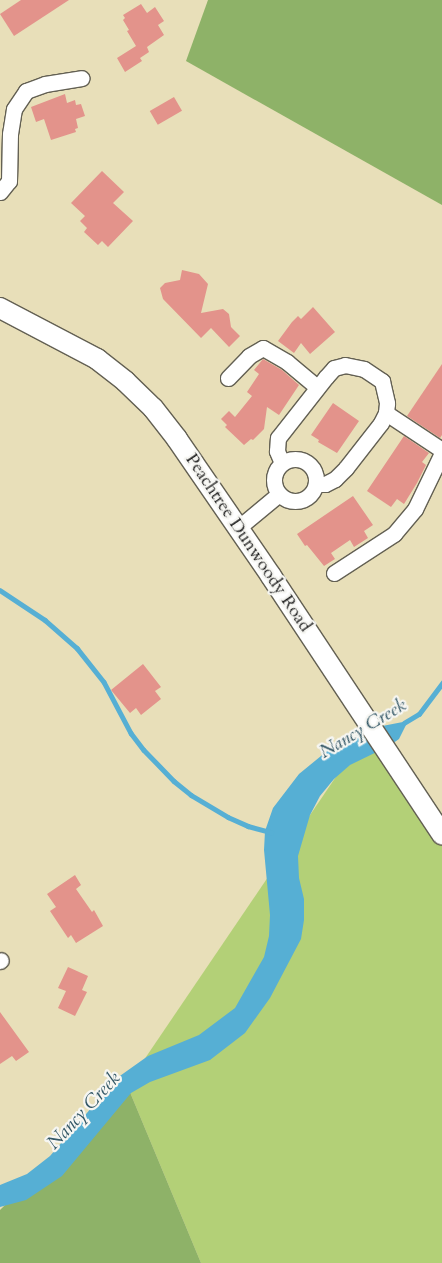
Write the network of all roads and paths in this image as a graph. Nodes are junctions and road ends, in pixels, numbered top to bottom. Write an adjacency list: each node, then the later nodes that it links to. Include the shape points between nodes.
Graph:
1 (82, 78): 2 (street, via 45,84 26,91 14,109 9,181)
2 (0, 192)
3 (0, 308): 11 (main road, Peachtree Dunwoody Road, via 97,360 125,381 153,408 177,439)
4 (228, 378): 5 (street, via 249,356 263,348 288,362)
5 (318, 387): 6 (street, via 334,368 345,365 364,369 382,381); 8 (street, via 278,438 277,451)
6 (386, 413): 7 (street); 9 (street, via 346,468 335,479)
7 (442, 451): 12 (street, via 415,509 394,534)
8 (282, 463): 9 (street, via 293,459 308,462 314,470); 10 (street, via 274,479)
9 (316, 484): 10 (street, via 312,493 297,501)
10 (279, 494): 11 (street)
11 (238, 528): 13 (main road, Peachtree Dunwoody Road)
12 (334, 573)
13 (442, 834)

